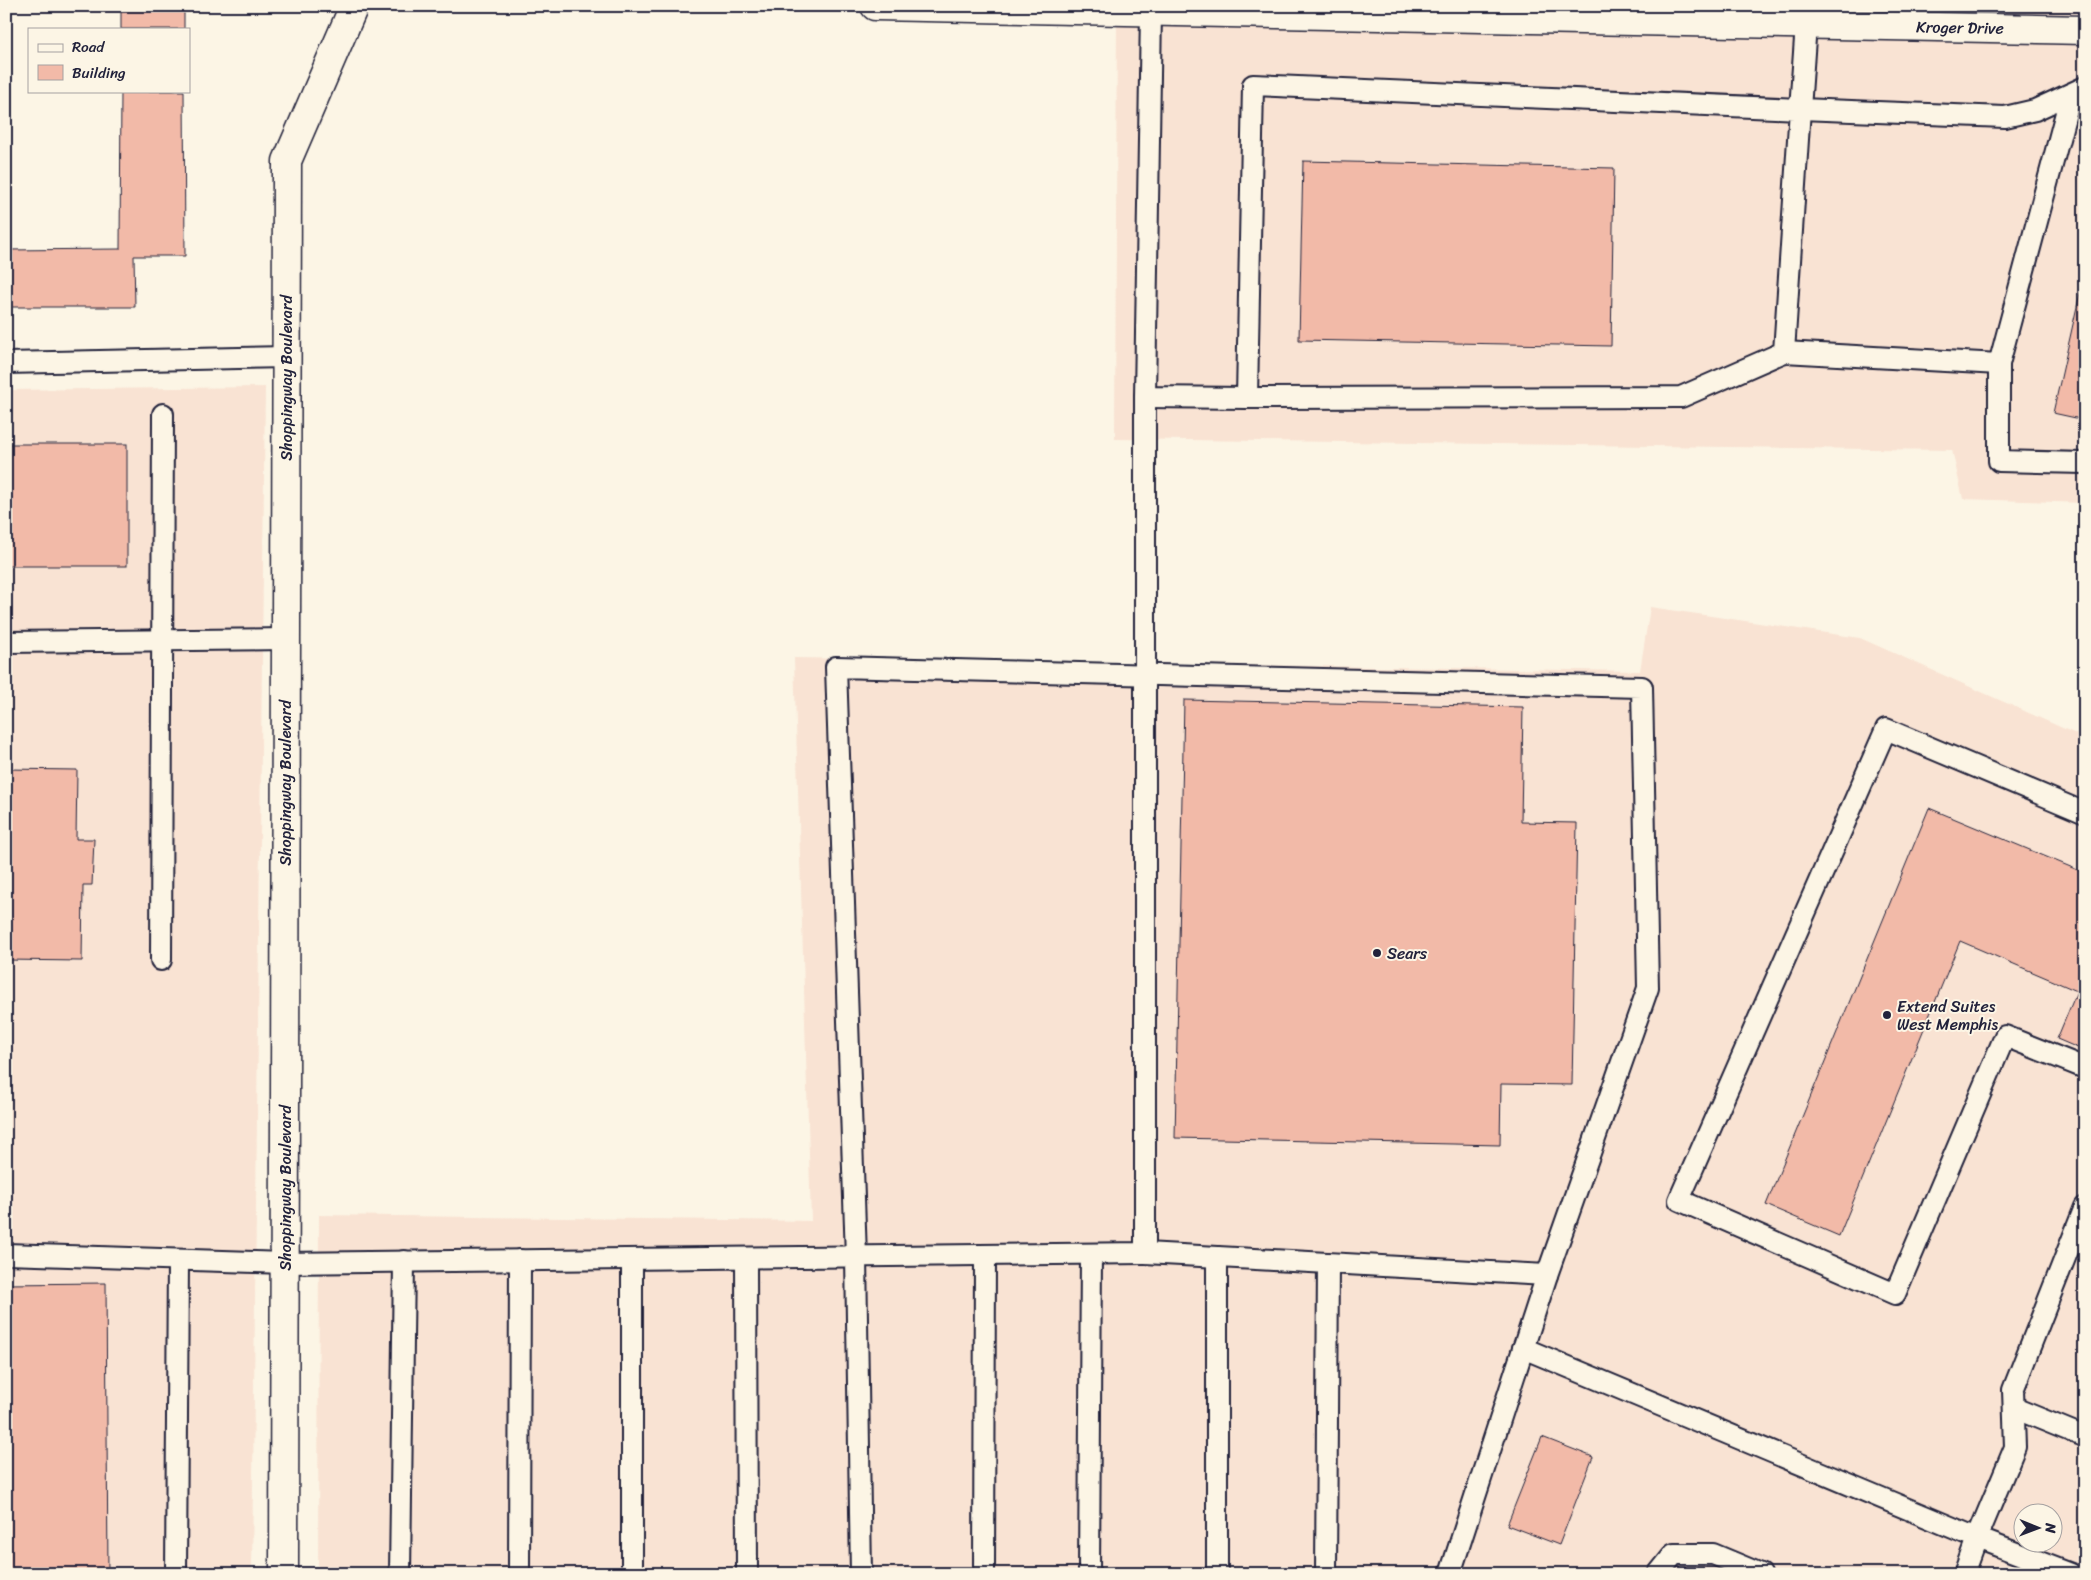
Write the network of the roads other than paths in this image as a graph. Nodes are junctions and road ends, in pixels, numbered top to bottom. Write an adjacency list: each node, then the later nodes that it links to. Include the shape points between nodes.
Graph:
1 (354, 6): 10 (street, Shoppingway Boulevard, via 287,161)
2 (875, 6): 3 (street, Kroger Drive)
3 (1151, 11): 4 (street, Kroger Drive); 13 (lane)
4 (1600, 13): 5 (street, Kroger Drive)
5 (1806, 24): 6 (street, Kroger Drive); 8 (lane)
6 (2085, 30)
7 (2078, 91): 8 (lane, via 2035,110 2004,117); 12 (lane)
8 (1800, 109): 9 (lane); 14 (lane, via 1253,85)
9 (1784, 352): 12 (lane); 14 (lane, via 1681,397)
10 (287, 357): 11 (lane); 17 (street, Shoppingway Boulevard)
11 (6, 362)
12 (1999, 364): 16 (lane, via 1998,462)
13 (1145, 397): 14 (lane); 20 (lane)
14 (1247, 398)
15 (163, 414): 18 (lane)
16 (2085, 463)
17 (286, 639): 18 (lane); 36 (street, Shoppingway Boulevard)
18 (162, 641): 19 (lane); 22 (lane)
19 (6, 642)
20 (1145, 675): 25 (lane); 29 (lane, via 836,667); 38 (lane, via 1642,687 1648,988)
21 (2085, 813): 23 (lane, via 1886,729 1679,1200 1895,1294 2005,1036)
22 (162, 960)
23 (2085, 1068)
24 (2085, 1207): 40 (lane, via 2013,1390)
25 (1145, 1253): 27 (lane); 30 (lane)
26 (6, 1254): 33 (lane)
27 (1091, 1254): 28 (lane); 51 (lane)
28 (984, 1255): 29 (lane); 50 (lane)
29 (856, 1257): 31 (lane); 49 (lane)
30 (1217, 1257): 37 (lane); 52 (lane)
31 (746, 1258): 32 (lane); 48 (lane)
32 (632, 1259): 34 (lane); 47 (lane)
33 (178, 1260): 36 (lane); 43 (lane)
34 (520, 1260): 35 (lane); 46 (lane)
35 (404, 1261): 36 (lane); 45 (lane)
36 (284, 1263): 44 (street, Shoppingway Boulevard)
37 (1328, 1263): 38 (lane); 53 (lane)
38 (1547, 1275): 39 (lane)
39 (1523, 1348): 42 (lane); 54 (lane)
40 (2014, 1408): 41 (lane); 42 (lane, via 2014,1447)
41 (2085, 1437)
42 (1977, 1538): 57 (lane); 58 (lane)
43 (176, 1574)
44 (284, 1574)
45 (400, 1574)
46 (519, 1574)
47 (632, 1574)
48 (747, 1574)
49 (861, 1574)
50 (984, 1574)
51 (1089, 1574)
52 (1217, 1574)
53 (1326, 1574)
54 (1450, 1574)
55 (1658, 1574): 56 (lane, via 1674,1554 1712,1554)
56 (1761, 1574)
57 (1964, 1574)
58 (2072, 1574)

